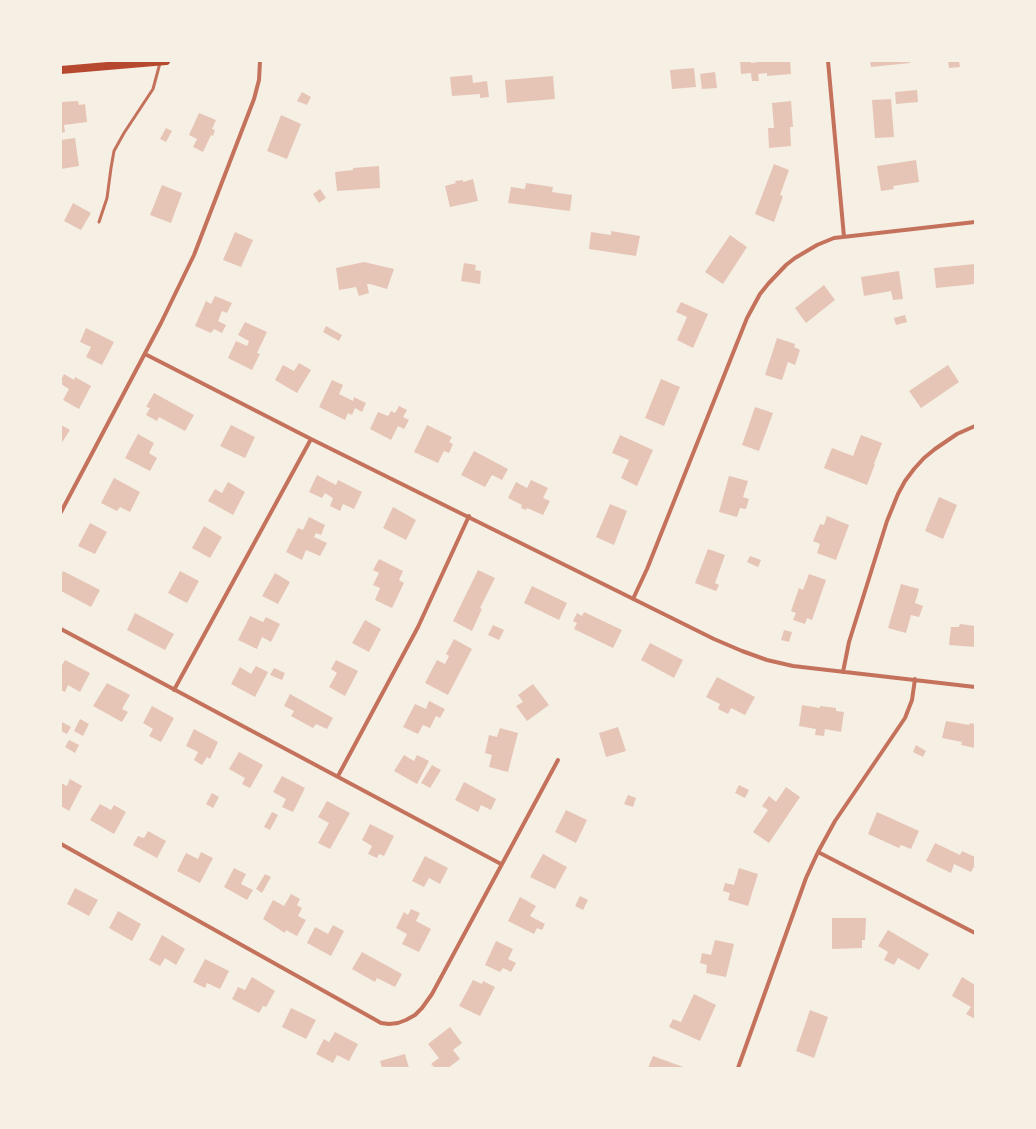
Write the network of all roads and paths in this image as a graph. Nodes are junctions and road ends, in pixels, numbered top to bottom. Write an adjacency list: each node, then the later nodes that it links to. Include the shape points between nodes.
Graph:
1 (155, 61): 2 (main road); 5 (main road); 6 (lane, via 153,89 114,152 107,198)
2 (166, 61)
3 (260, 61): 9 (street, via 254,99 200,239)
4 (828, 61): 8 (street)
5 (61, 70)
6 (98, 222)
7 (975, 222): 8 (street)
8 (844, 237): 14 (street, via 826,241 795,258 768,284 753,306)
9 (145, 354): 11 (street); 12 (street)
10 (975, 426): 16 (street, via 957,434 924,458 902,488 887,521 847,647)
11 (311, 439): 13 (street); 19 (street)
12 (61, 512)
13 (469, 516): 14 (street); 21 (street, via 418,627)
14 (633, 599): 16 (street, via 754,656 780,664)
15 (61, 629): 19 (street)
16 (843, 672): 17 (street)
17 (915, 680): 18 (street); 23 (street, via 912,700 905,718 835,821)
18 (975, 687)
19 (174, 690): 21 (street)
20 (558, 760): 24 (street)
21 (338, 776): 24 (street)
22 (61, 844): 24 (street, via 381,1023 389,1024 406,1020 427,1002)
23 (818, 852): 25 (street); 26 (street, via 806,878)
24 (501, 864)
25 (975, 933)
26 (738, 1068)

